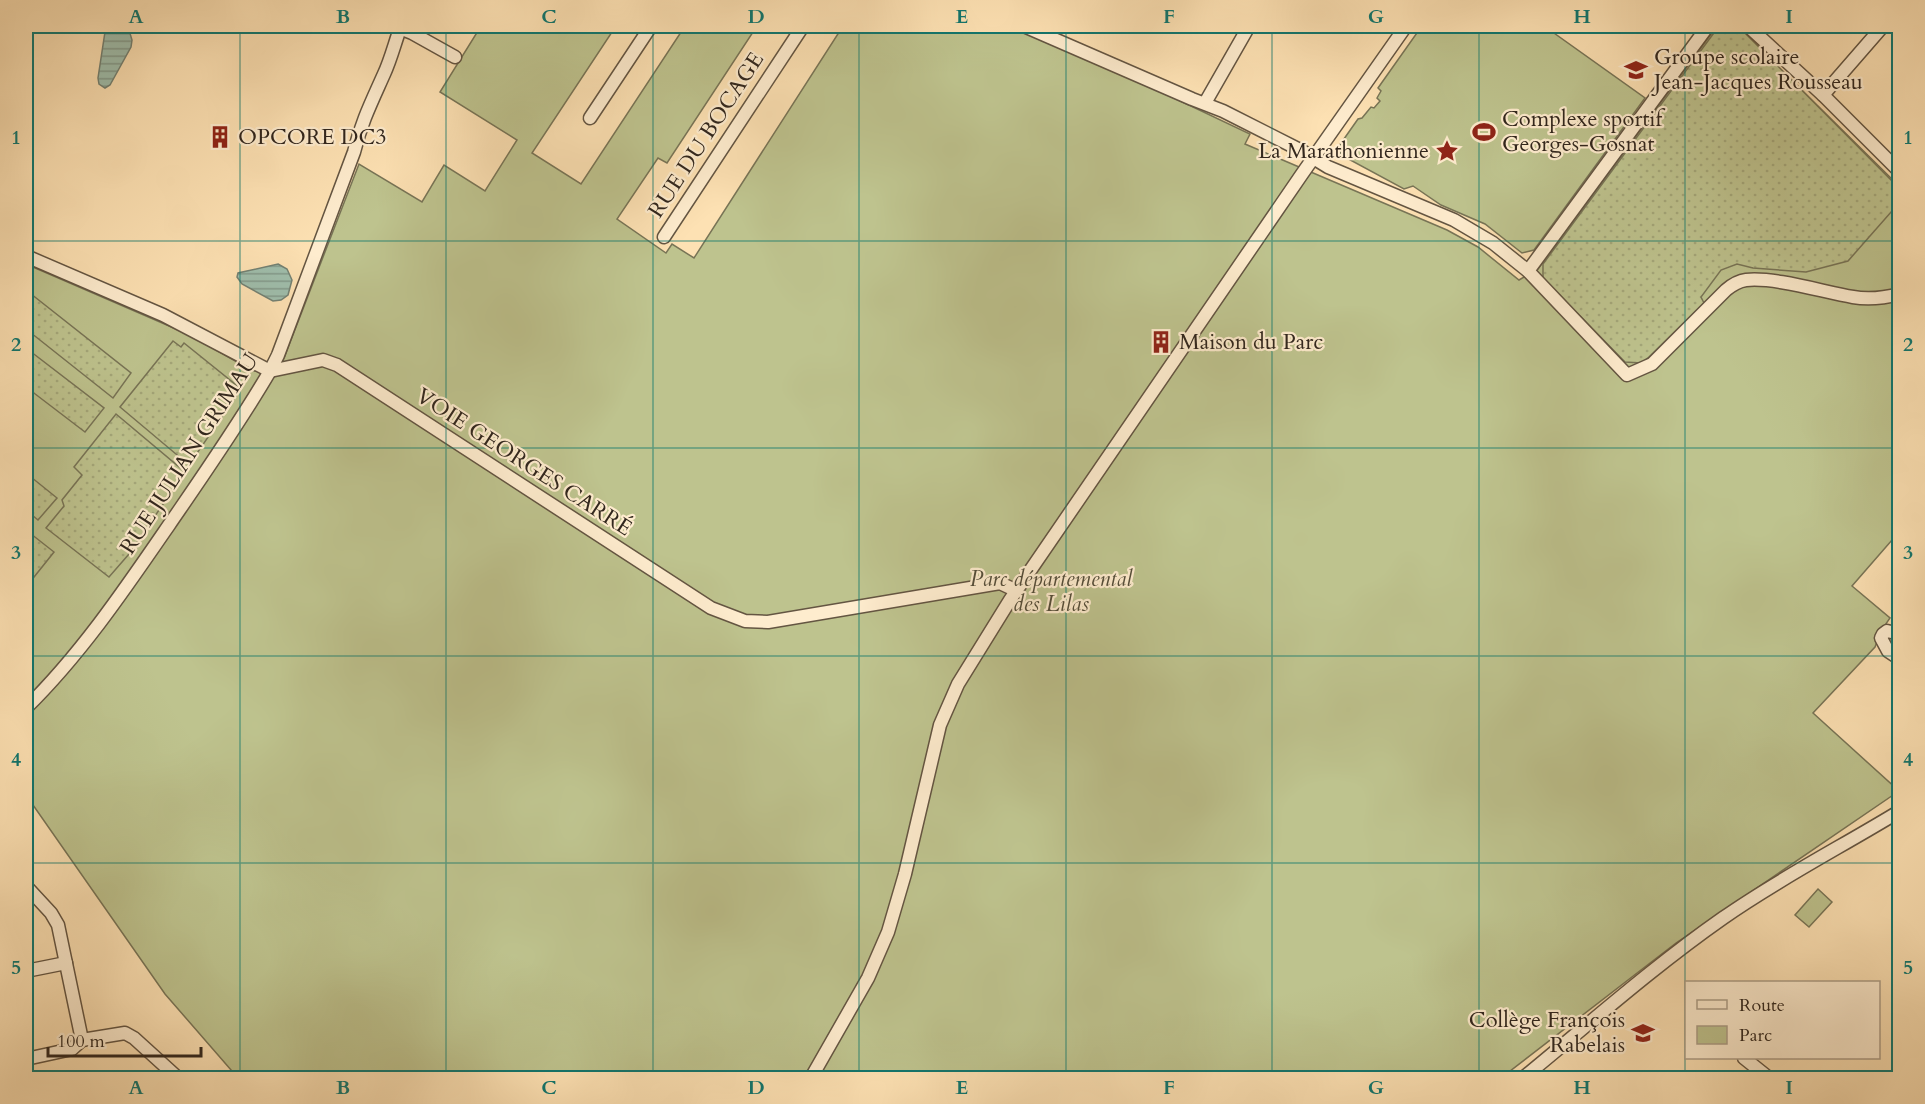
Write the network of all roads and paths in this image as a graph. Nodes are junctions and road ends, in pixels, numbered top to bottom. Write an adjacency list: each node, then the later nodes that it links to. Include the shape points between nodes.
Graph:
1 (399, 26): 10 (street); 20 (street, RUE JULIAN GRIMAU)
2 (651, 26): 13 (street)
3 (803, 26): 16 (street, RUE DU BOCAGE)
4 (1024, 26): 12 (street)
5 (1249, 26): 12 (street)
6 (1406, 26): 14 (street)
7 (1708, 26): 18 (street)
8 (1748, 26): 11 (street)
9 (1883, 26): 11 (street)
10 (455, 57)
11 (1823, 95): 15 (street)
12 (1205, 103): 14 (street)
13 (590, 118)
14 (1314, 158): 18 (street, via 1454,220 1493,243); 21 (street)
15 (1899, 172)
16 (664, 237)
17 (26, 256): 20 (street, via 163,315)
18 (1528, 271): 19 (street, via 1627,375 1652,364 1726,290 1744,280 1853,297 1876,299)
19 (1899, 294)
20 (270, 371): 21 (street, VOIE GEORGES CARRÉ, via 323,360 337,365 711,608 745,621 768,622 1000,583); 24 (street, RUE JULIAN GRIMAU, via 113,604 58,675)
21 (1017, 591): 33 (street, via 958,684 944,715 888,932)
22 (1899, 634): 23 (street, via 1887,631 1881,638 1888,651)
23 (1899, 658)
24 (26, 708)
25 (1899, 811): 34 (street, via 1722,919)
26 (26, 886): 27 (street, via 56,919)
27 (66, 963): 28 (street); 29 (street)
28 (26, 971)
29 (82, 1040): 30 (street, via 72,1049); 32 (street, via 125,1033)
30 (26, 1059)
31 (1745, 1059): 35 (street)
32 (178, 1078)
33 (812, 1078)
34 (1523, 1078)
35 (1769, 1078)

